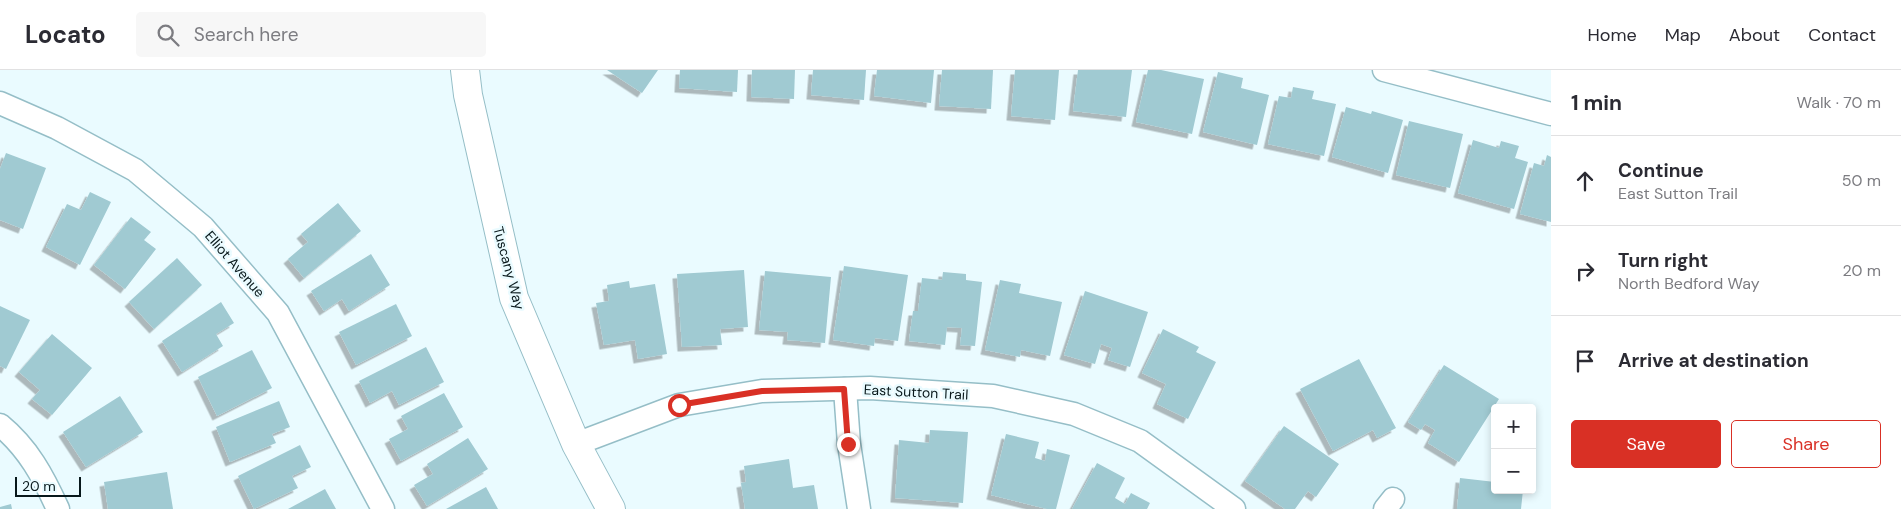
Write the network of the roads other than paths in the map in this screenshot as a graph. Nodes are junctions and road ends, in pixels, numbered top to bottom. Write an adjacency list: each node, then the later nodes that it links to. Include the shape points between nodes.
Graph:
1 (465, 70): 7 (street, Tuscany Way, via 514,298)
2 (1384, 70): 4 (street)
3 (0, 103): 9 (street, Elliot Avenue, via 57,128 135,170 203,228 278,313)
4 (1551, 114)
5 (844, 389): 7 (street, East Sutton Trail, via 762,391 679,405); 11 (street, via 848,444); 12 (street, East Sutton Trail, via 993,396 1074,414 1140,441)
6 (0, 425): 8 (street, via 16,438 41,474)
7 (576, 444): 10 (street, Tuscany Way)
8 (58, 509)
9 (383, 509)
10 (611, 509)
11 (859, 509)
12 (1234, 509)

